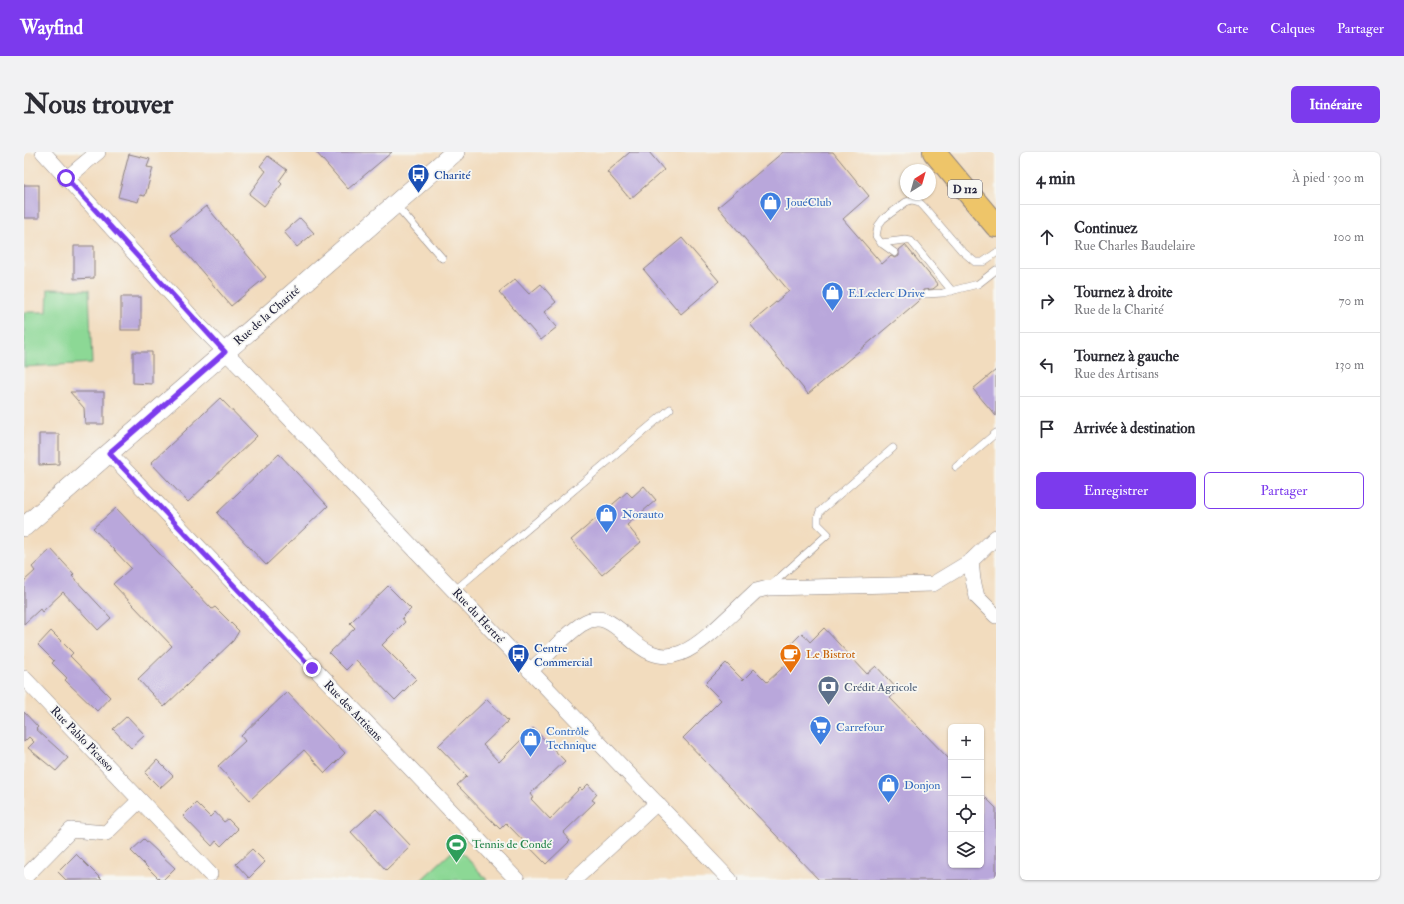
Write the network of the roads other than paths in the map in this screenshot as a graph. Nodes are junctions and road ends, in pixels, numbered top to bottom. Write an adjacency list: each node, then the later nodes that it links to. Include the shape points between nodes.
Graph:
1 (43, 152): 5 (street, Rue du Hertré)
2 (98, 152): 5 (street)
3 (455, 152): 6 (street, Rue de la Charité)
4 (934, 152): 7 (main road, D 112)
5 (66, 178): 15 (street, Rue du Hertré)
6 (395, 204): 11 (lane); 15 (street, Rue de la Charité)
7 (996, 226)
8 (881, 243): 9 (lane, via 876,236 878,226 897,208 912,200 924,207 974,262 982,262); 10 (lane); 13 (lane, via 911,241)
9 (996, 252)
10 (895, 253)
11 (442, 258)
12 (996, 270): 13 (lane, via 978,284)
13 (952, 291): 14 (lane)
14 (926, 294)
15 (225, 352): 19 (street, Rue de la Charité); 25 (street, Rue du Hertré)
16 (670, 409): 25 (lane)
17 (996, 432): 20 (lane)
18 (893, 448): 24 (lane, via 820,511 818,524 828,534)
19 (109, 453): 21 (street, Rue de la Charité); 33 (street, Rue des Artisans)
20 (956, 467)
21 (24, 527)
22 (996, 537): 23 (street)
23 (971, 561): 24 (street, via 934,584); 26 (street, via 977,597)
24 (768, 588): 27 (street, via 756,592 693,647 680,654 654,654 639,647 612,623 595,618 582,623)
25 (454, 591): 27 (street, Rue du Hertré)
26 (996, 616)
27 (530, 671): 30 (street, Rue du Hertré)
28 (24, 678): 29 (street, Rue Pablo Picasso)
29 (140, 800): 31 (street, Rue Pablo Picasso); 32 (street, via 106,833 70,830)
30 (657, 803): 34 (street); 35 (street, Rue du Hertré)
31 (210, 874)
32 (24, 878)
33 (517, 880)
34 (574, 880)
35 (730, 880)

